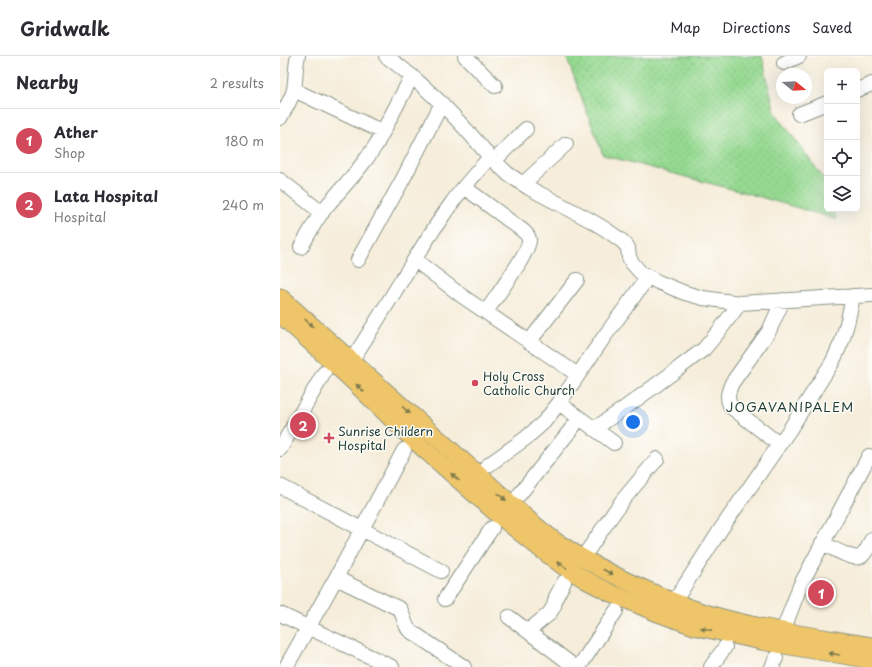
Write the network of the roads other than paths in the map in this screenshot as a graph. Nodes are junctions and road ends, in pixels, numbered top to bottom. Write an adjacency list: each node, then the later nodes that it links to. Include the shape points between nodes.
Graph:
1 (298, 56): 10 (street)
2 (386, 56): 6 (street)
3 (466, 56): 8 (street)
4 (799, 56): 5 (street)
5 (784, 63)
6 (412, 76): 11 (street); 16 (street)
7 (872, 84): 9 (street)
8 (495, 86)
9 (860, 89)
10 (294, 90): 13 (street); 16 (street)
11 (442, 103): 18 (street); 24 (street)
12 (824, 104): 14 (street)
13 (281, 112)
14 (799, 114)
15 (526, 129): 18 (street)
16 (383, 132): 22 (street, via 367,158)
17 (566, 144): 20 (street)
18 (492, 159): 20 (street); 21 (street)
19 (280, 180): 22 (street)
20 (523, 184): 26 (street, via 618,238 628,248 632,263)
21 (464, 187): 25 (street); 33 (street, via 522,230 529,240 523,256)
22 (322, 213): 23 (street)
23 (302, 247)
24 (358, 260)
25 (415, 260): 33 (street); 36 (street)
26 (648, 277): 32 (street, via 685,293); 38 (street)
27 (577, 280): 35 (street)
28 (872, 295): 29 (street)
29 (853, 296): 31 (street); 44 (street, via 842,341 833,361)
30 (280, 297): 36 (main road, one-way to 36)
31 (783, 300): 32 (street); 44 (street, via 769,331 732,383 727,397 731,407)
32 (740, 303): 41 (street, via 704,349)
33 (486, 312): 35 (street)
34 (280, 314): 69 (main road, one-way to 34, via 769,643 694,626 611,593 563,566 495,512 407,434)
35 (530, 342): 38 (street)
36 (351, 361): 60 (main road, one-way to 60, via 554,540 630,583)
37 (324, 373): 42 (street)
38 (578, 375): 39 (street)
39 (559, 403): 40 (street); 48 (street, via 537,429)
40 (580, 418): 41 (street); 50 (street)
41 (594, 429): 43 (street)
42 (282, 443)
43 (614, 443)
44 (780, 444): 60 (street)
45 (404, 450): 51 (street)
46 (869, 456): 54 (street)
47 (657, 460): 55 (street, via 622,501)
48 (487, 466)
49 (280, 486): 51 (street)
50 (519, 495)
51 (362, 528): 56 (street); 57 (street)
52 (492, 528): 59 (street)
53 (872, 539): 54 (street, via 861,557 857,558)
54 (822, 543): 66 (street, via 800,586)
55 (588, 550)
56 (441, 571)
57 (336, 578): 64 (street); 72 (street, via 400,609 409,630)
58 (564, 582): 65 (street, via 549,614)
59 (445, 599)
60 (674, 602): 66 (main road, via 740,622)
61 (616, 611): 74 (street)
62 (280, 614): 64 (street)
63 (509, 617): 65 (street)
64 (308, 628): 70 (street); 71 (street)
65 (528, 631): 73 (street)
66 (783, 631): 67 (main road)
67 (872, 646)
68 (725, 647): 75 (street)
69 (872, 660)
70 (286, 667)
71 (392, 667)
72 (464, 667)
73 (575, 667)
74 (579, 667)
75 (711, 667)

